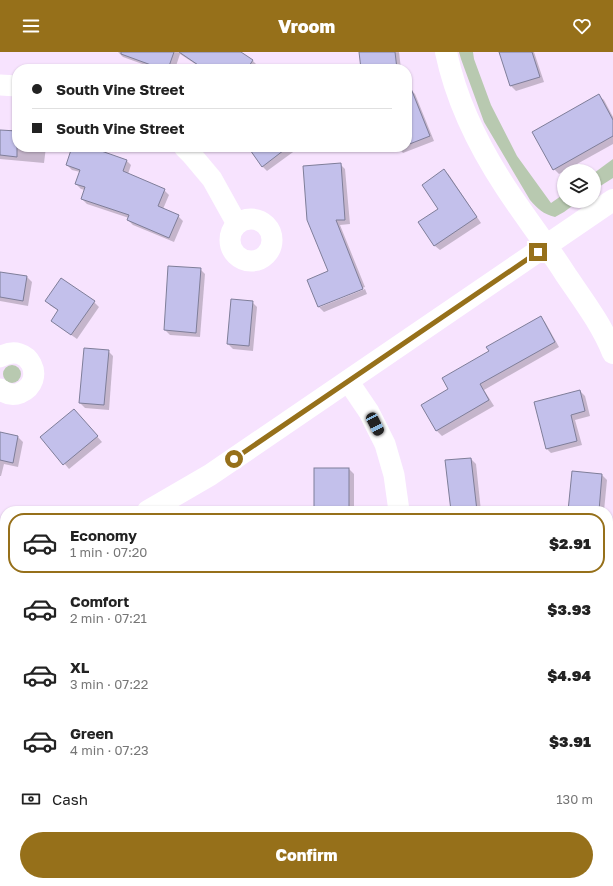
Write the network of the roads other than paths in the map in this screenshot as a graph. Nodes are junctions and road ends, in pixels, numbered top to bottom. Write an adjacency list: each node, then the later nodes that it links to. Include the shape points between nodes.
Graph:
1 (446, 52): 7 (street, via 462,105 479,142 505,187)
2 (0, 85): 3 (street)
3 (12, 86)
4 (189, 152): 6 (street, via 212,180)
5 (613, 200): 7 (street)
6 (237, 224)
7 (547, 246): 8 (street, via 593,314); 10 (street)
8 (613, 353)
9 (0, 357): 11 (street, via 13,353 25,357 30,361 34,374 29,386 18,394)
10 (348, 381): 12 (street, via 210,475); 13 (street, via 369,412 385,444 394,475)
11 (0, 389)
12 (157, 506)
13 (397, 506)

